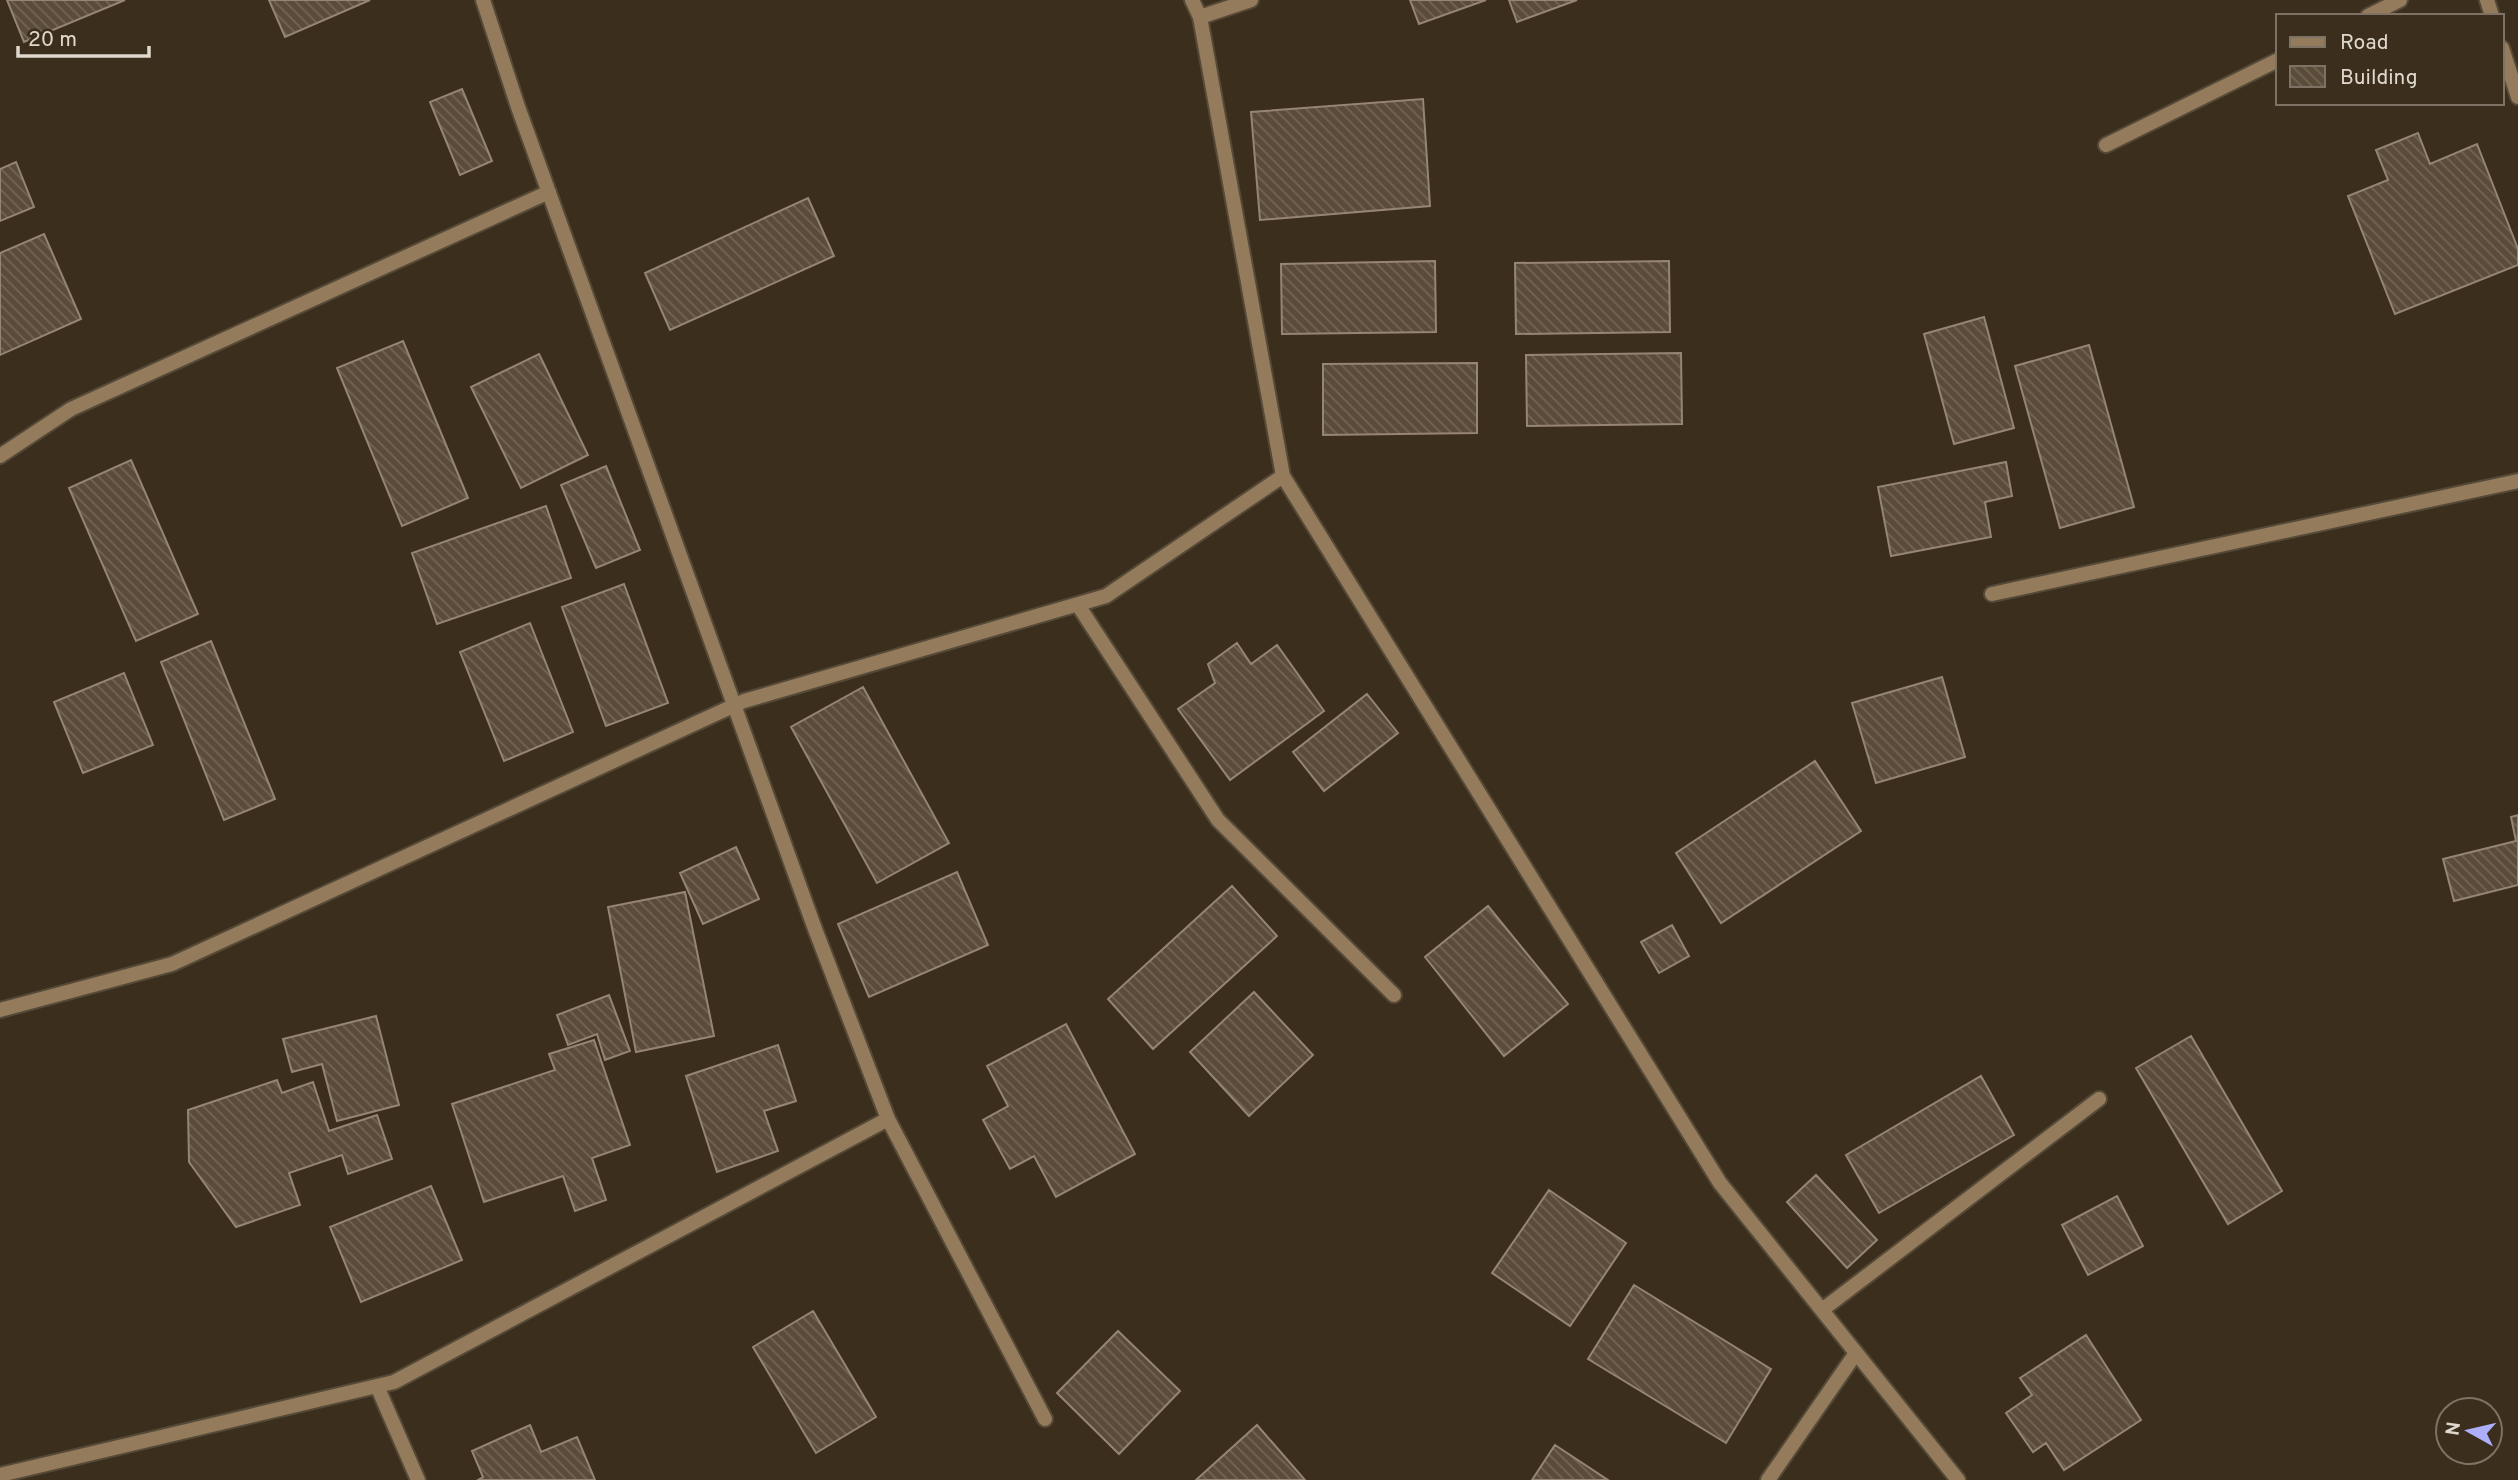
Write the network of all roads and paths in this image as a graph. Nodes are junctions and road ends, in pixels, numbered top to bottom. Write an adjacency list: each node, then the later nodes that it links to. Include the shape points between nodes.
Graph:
1 (482, 0): 11 (street)
2 (1192, 0): 6 (street)
3 (1251, 0): 6 (street)
4 (2400, 0): 5 (street)
5 (2372, 14)
6 (1200, 17): 13 (street)
7 (2504, 54): 9 (street)
8 (2276, 61): 10 (street)
9 (2518, 97)
10 (2106, 145)
11 (549, 192): 12 (street, via 71,409); 17 (street)
12 (0, 456)
13 (1283, 476): 16 (street, via 1107,596); 22 (street, via 1720,1183)
14 (2518, 481): 15 (street)
15 (1992, 594)
16 (1078, 605): 17 (street); 18 (street, via 1218,820)
17 (734, 706): 19 (street, via 172,964); 21 (street)
18 (1394, 995)
19 (0, 1010)
20 (2099, 1099): 22 (street)
21 (888, 1119): 24 (street, via 394,1382); 25 (street)
22 (1822, 1310): 23 (street)
23 (1856, 1353): 28 (street); 29 (street)
24 (377, 1386): 26 (street); 27 (street)
25 (1045, 1419)
26 (0, 1475)
27 (418, 1480)
28 (1768, 1480)
29 (1958, 1480)

